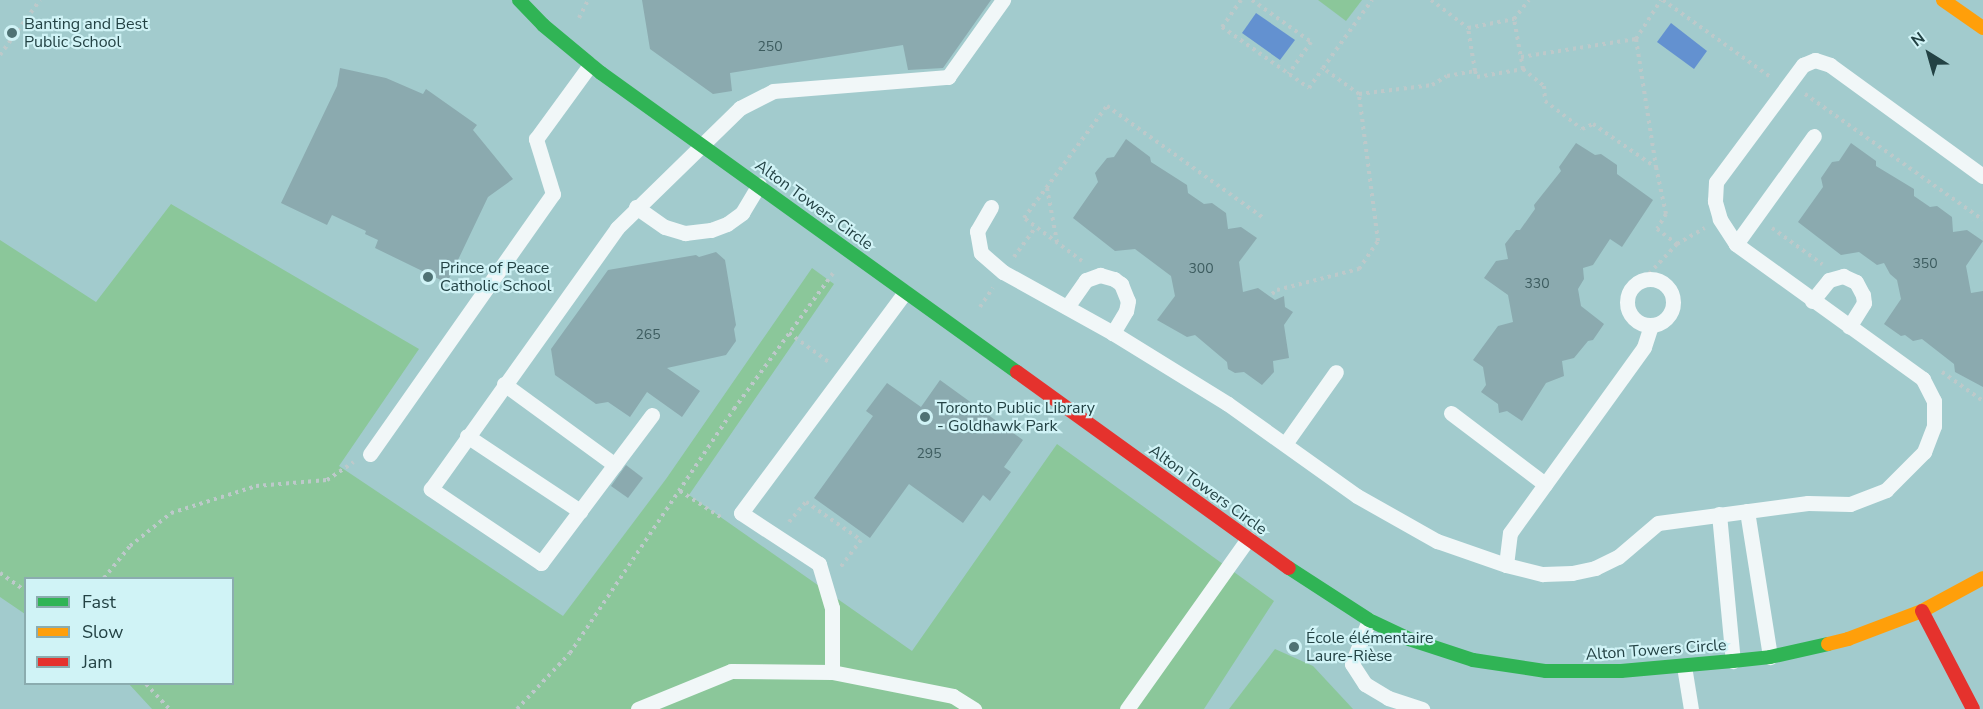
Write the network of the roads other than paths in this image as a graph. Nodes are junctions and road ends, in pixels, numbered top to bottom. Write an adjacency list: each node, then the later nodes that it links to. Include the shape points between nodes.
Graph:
1 (519, 0): 5 (street, Alton Towers Circle)
2 (1002, 0): 7 (lane, via 948,76 773,91 740,108)
3 (1942, 0): 4 (street)
4 (1983, 28)
5 (590, 65): 7 (street, Alton Towers Circle); 25 (lane, via 536,139 553,194)
6 (1814, 136): 12 (lane)
7 (703, 144): 9 (street, Alton Towers Circle); 10 (lane)
8 (1983, 176): 12 (lane, via 1830,65 1815,60 1803,65 1716,182 1715,201 1720,219)
9 (759, 186): 10 (lane, via 742,213 711,230 685,233 665,227); 13 (street, Alton Towers Circle)
10 (636, 207): 20 (lane)
11 (991, 207): 15 (lane, via 976,231 981,253 1003,272)
12 (1736, 244): 14 (lane)
13 (905, 292): 31 (street, Alton Towers Circle); 39 (lane, via 741,513 819,564 832,608)
14 (1812, 301): 17 (lane); 17 (lane, via 1829,280 1843,276 1856,282 1864,303)
15 (1067, 307): 18 (lane); 18 (lane, via 1086,280 1100,275 1114,279 1121,284 1128,301)
16 (1651, 325): 16 (lane, via 1637,321 1628,309 1628,294 1631,287 1652,278 1665,284 1672,306 1665,319); 27 (lane, via 1644,347)
17 (1849, 327): 29 (lane, via 1923,379 1935,401 1935,426 1924,452 1886,490 1851,504 1808,503)
18 (1113, 333): 24 (lane)
19 (1336, 372): 24 (lane)
20 (504, 384): 23 (lane); 26 (lane)
21 (1451, 413): 27 (lane)
22 (652, 415): 26 (lane)
23 (467, 436): 28 (lane); 28 (lane, via 431,489 541,563)
24 (1285, 444): 32 (lane, via 1357,496 1437,541)
25 (370, 454)
26 (615, 465): 28 (lane)
27 (1545, 484): 32 (lane, via 1510,533)
28 (580, 511)
29 (1747, 511): 30 (lane); 36 (lane)
30 (1719, 514): 32 (lane, via 1658,523 1618,557 1595,568 1543,574); 37 (lane)
31 (1248, 539): 35 (street, Alton Towers Circle); 42 (lane)
32 (1506, 566)
33 (1983, 578): 34 (street, Alton Towers Circle)
34 (1922, 611): 36 (street, Alton Towers Circle, via 1848,639); 45 (street)
35 (1369, 620): 38 (street, Alton Towers Circle, via 1431,648 1520,668 1598,672); 43 (lane, via 1352,664 1365,684 1388,698)
36 (1770, 657): 37 (street, Alton Towers Circle)
37 (1733, 661): 38 (street, Alton Towers Circle)
38 (1684, 666): 44 (lane)
39 (832, 672): 40 (lane, via 731,671); 41 (lane, via 953,696)
40 (638, 709)
41 (974, 709)
42 (1127, 709)
43 (1422, 709)
44 (1691, 709)
45 (1973, 709)

